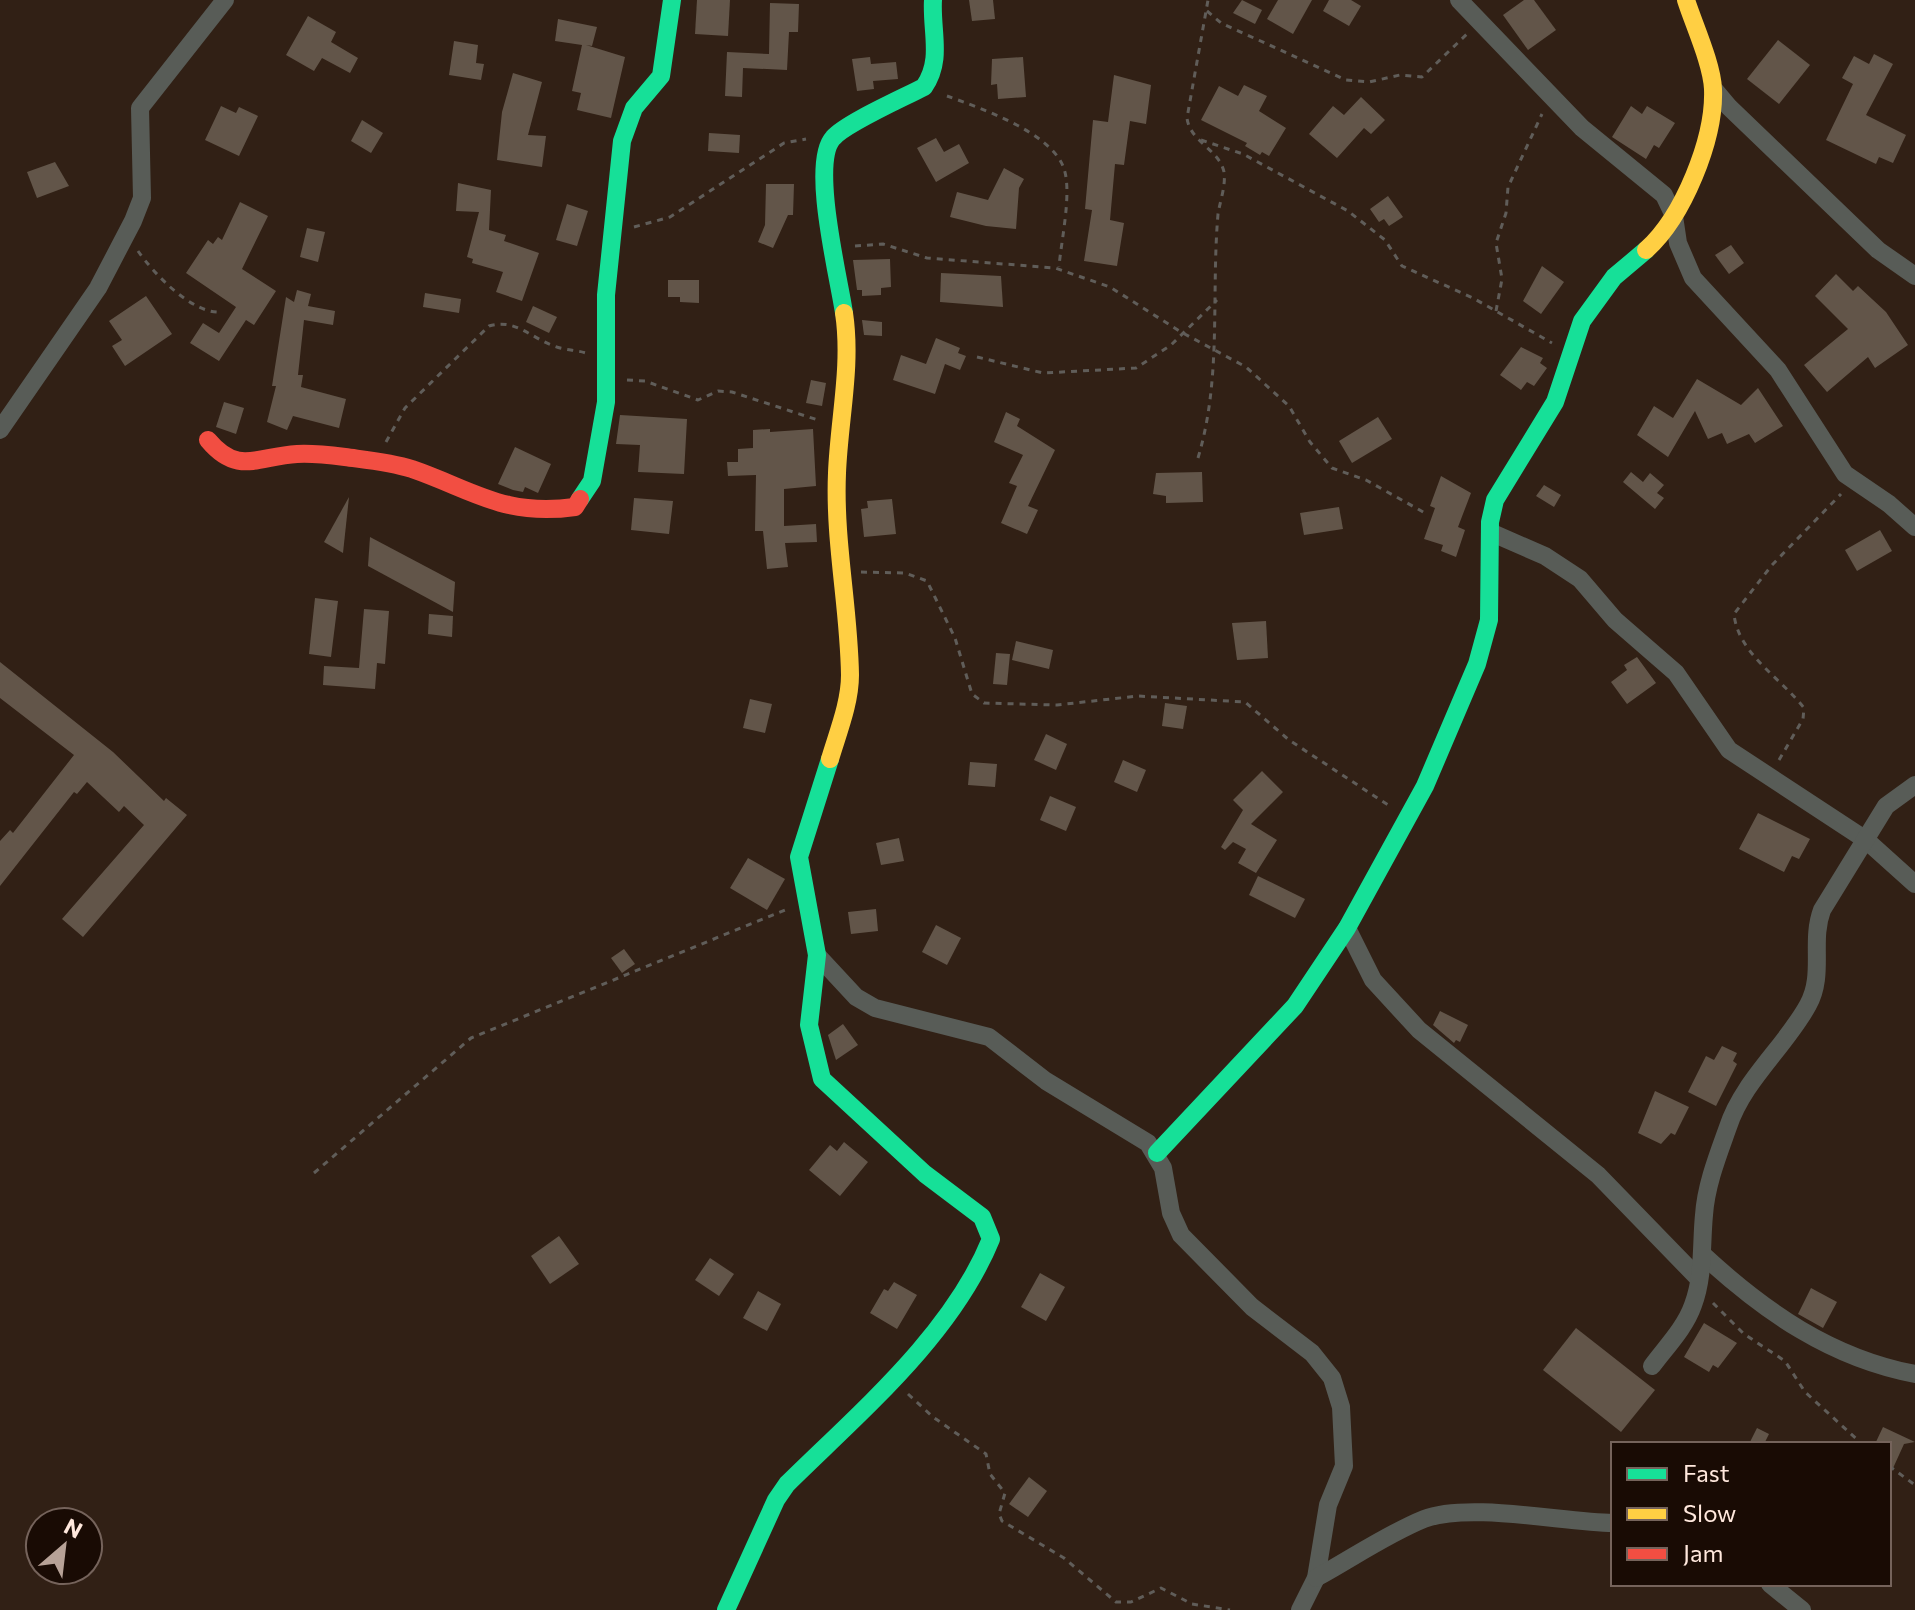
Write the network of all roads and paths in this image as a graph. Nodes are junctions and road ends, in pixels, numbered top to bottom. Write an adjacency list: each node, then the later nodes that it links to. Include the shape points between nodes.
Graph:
1 (225, 0): 15 (street, via 140,108 142,198)
2 (672, 0): 16 (street, via 661,76 624,126)
3 (933, 0): 9 (street, via 937,58)
4 (1208, 0): 7 (path)
5 (1459, 0): 8 (street)
6 (1686, 0): 10 (street)
7 (1207, 11): 8 (path, via 1279,51 1360,82 1422,77); 12 (path, via 1187,113)
8 (1480, 21): 11 (street)
9 (924, 87): 13 (street); 18 (path, via 1037,137 1056,156 1064,168 1066,188)
10 (1713, 88): 14 (street, via 1702,160); 19 (street, via 1878,250)
11 (1551, 96): 14 (street, via 1664,195); 21 (path, via 1508,187 1496,243 1502,279)
12 (1197, 138): 20 (path, via 1218,158 1225,177 1218,214); 21 (path, via 1243,154 1348,211 1385,240 1402,266)
13 (827, 143): 16 (path, via 784,143 670,217 637,225); 17 (street, via 823,165)
14 (1674, 216): 25 (street, via 1657,242 1602,290 1582,321); 34 (street, via 1681,254 1693,278 1778,370 1837,465)
15 (127, 234): 22 (path, via 149,264 197,307); 30 (street, via 98,288)
16 (612, 244): 27 (street)
17 (836, 249): 23 (path, via 883,244 927,258 1055,268 1121,292); 29 (street, via 848,338)
18 (1059, 267)
19 (1915, 276)
20 (1217, 300): 23 (path); 24 (path)
21 (1496, 311): 25 (path)
22 (222, 312)
23 (1181, 332): 24 (path); 26 (path, via 1136,368 1043,373)
24 (1215, 349): 32 (path, via 1213,390); 35 (path, via 1246,367 1289,406 1332,468 1359,476)
25 (1571, 354): 37 (street, via 1555,402 1499,491)
26 (977, 357)
27 (604, 361): 28 (street); 33 (path, via 555,347 513,325 489,326 405,408)
28 (606, 391): 29 (path, via 634,379 698,400 718,391 732,392); 33 (street, via 595,468 575,507 551,511 492,501 417,469)
29 (841, 429): 38 (street)
30 (0, 430)
31 (208, 440): 33 (street, via 224,458 247,464 296,454)
32 (1198, 458)
33 (375, 462)
34 (1853, 481): 36 (street); 39 (path, via 1772,565 1734,614 1736,632 1747,648 1804,708)
35 (1425, 513)
36 (1915, 527)
37 (1490, 532): 39 (street, via 1538,552 1580,579 1615,620 1676,673 1729,750); 41 (street, via 1492,603 1477,664)
38 (838, 553): 41 (path, via 862,572 905,573 927,581 955,638 972,694 984,703 1057,705 1138,696 1245,702 1337,773 1387,805); 44 (street, via 850,677 845,710 799,857)
39 (1770, 778): 42 (street)
40 (1915, 785): 42 (street, via 1892,799)
41 (1410, 813): 45 (street)
42 (1866, 840): 43 (street); 49 (street, via 1817,923 1819,978 1808,1005 1729,1122 1708,1188)
43 (1915, 884)
44 (806, 900): 46 (street); 48 (path, via 471,1038)
45 (1347, 928): 47 (street, via 1295,1006); 50 (street, via 1373,980 1419,1030 1598,1175)
46 (817, 955): 47 (street, via 856,997 875,1008 989,1037 1046,1081 1131,1130); 53 (street, via 809,1025 822,1079 925,1174 982,1217 991,1239 982,1261)
47 (1157, 1153): 58 (street, via 1171,1213 1195,1253 1252,1307 1312,1353 1332,1378 1341,1407 1344,1466 1328,1505)
48 (314, 1173)
49 (1703, 1255): 50 (street); 52 (street, via 1784,1322 1826,1345)
50 (1698, 1281): 51 (street, via 1684,1323); 54 (path, via 1744,1334 1785,1361 1805,1392)
51 (1652, 1366)
52 (1915, 1374)
53 (897, 1378): 60 (street, via 787,1484); 61 (path, via 916,1403 986,1454 990,1474 1005,1493 1002,1521 1064,1558 1116,1602 1131,1602 1161,1588 1192,1604)
54 (1860, 1442)
55 (1891, 1467): 56 (path)
56 (1915, 1485)
57 (1611, 1523): 58 (street, via 1484,1511 1425,1518)
58 (1316, 1578): 62 (street)
59 (1772, 1586): 63 (street)
60 (726, 1610)
61 (1230, 1610)
62 (1300, 1610)
63 (1802, 1610)

